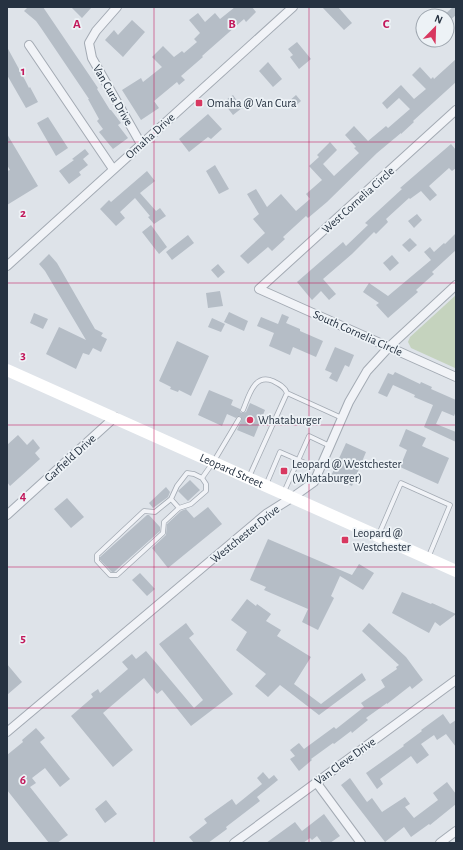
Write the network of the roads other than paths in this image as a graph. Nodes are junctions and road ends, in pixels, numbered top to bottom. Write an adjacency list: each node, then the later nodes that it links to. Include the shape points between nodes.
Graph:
1 (117, 7): 5 (street, Van Cura Drive, via 96,30 89,43 92,58)
2 (294, 7): 5 (street, Omaha Drive)
3 (29, 45): 6 (street)
4 (456, 110): 9 (street, West Cornelia Circle)
5 (141, 144): 6 (street, Omaha Drive)
6 (113, 169): 7 (street, Omaha Drive)
7 (7, 266)
8 (456, 285): 10 (street, Westchester Drive)
9 (259, 289): 10 (street, South Cornelia Circle)
10 (389, 347): 12 (street, South Cornelia Circle); 16 (street, Westchester Drive, via 367,371)
11 (7, 370): 15 (main road, Leopard Street)
12 (456, 377)
13 (287, 393): 14 (lane, via 286,389 271,380 259,380 255,383); 16 (lane); 23 (lane)
14 (243, 410)
15 (114, 417): 20 (main road, Leopard Street); 28 (street, Garfield Drive)
16 (342, 418): 18 (street, Westchester Drive)
17 (238, 419): 20 (lane)
18 (330, 446): 19 (lane, via 309,436); 21 (street, Westchester Drive)
19 (299, 460): 21 (lane); 24 (lane, via 280,452); 25 (lane)
20 (214, 462): 22 (lane); 23 (main road, Leopard Street)
21 (319, 469): 25 (street, Westchester Drive, via 314,482)
22 (202, 478): 26 (lane, via 188,474 177,486); 27 (lane, via 206,484 206,491 191,504)
23 (249, 478): 24 (main road, Leopard Street)
24 (265, 485): 25 (main road, Leopard Street)
25 (288, 495): 29 (main road, Leopard Street); 33 (street, Westchester Drive)
26 (171, 499): 27 (lane); 27 (lane, via 155,512 144,511 97,555 97,561 110,575 117,575 163,533 164,522)
27 (178, 508)
28 (7, 515)
29 (378, 536): 30 (main road, Leopard Street); 30 (lane, via 401,483 450,505)
30 (428, 558): 31 (main road, Leopard Street)
31 (456, 570)
32 (456, 680): 34 (street, Van Cleve Drive)
33 (7, 732)
34 (316, 782): 36 (street, Van Cleve Drive); 37 (street)
35 (456, 831): 38 (street)
36 (234, 843)
37 (361, 843)
38 (440, 843)

